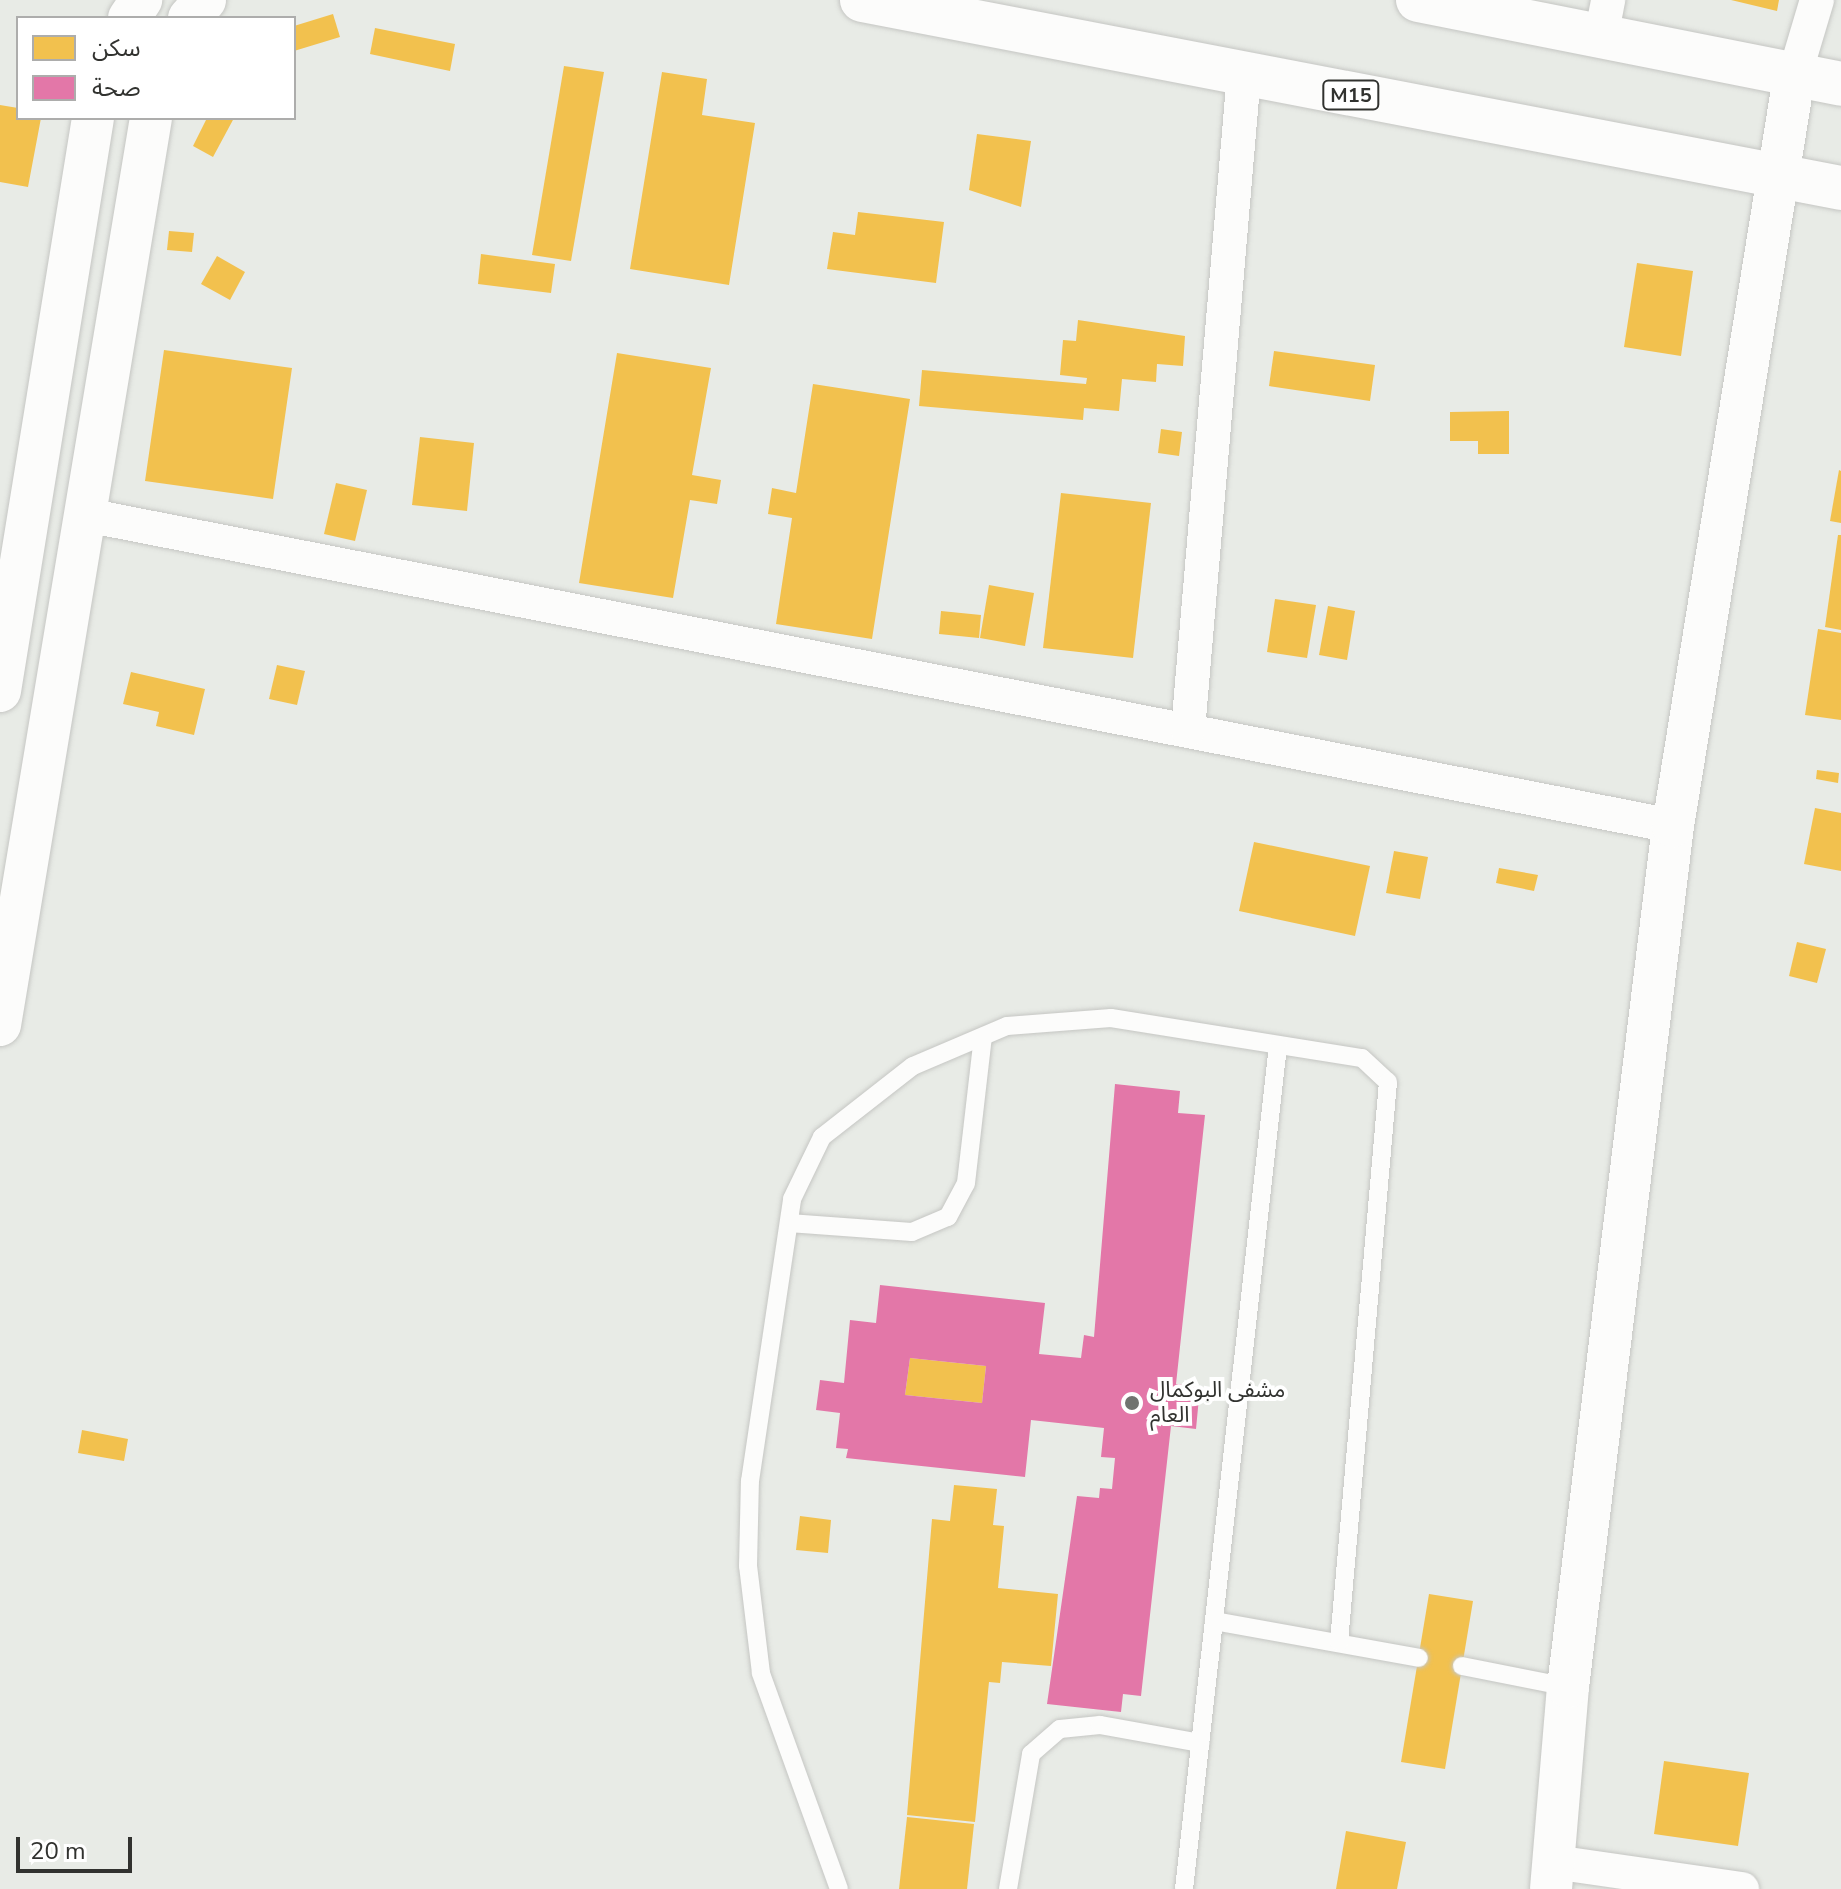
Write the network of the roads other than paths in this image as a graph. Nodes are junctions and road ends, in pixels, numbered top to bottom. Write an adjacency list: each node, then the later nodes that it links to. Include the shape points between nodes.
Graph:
1 (205, 0): 5 (street)
2 (862, 0): 7 (highway, M15)
3 (1418, 0): 6 (highway)
4 (1817, 0): 8 (street)
5 (191, 16)
6 (1604, 19): 8 (highway)
7 (1244, 74): 12 (highway, M15); 16 (street)
8 (1794, 77): 9 (highway); 12 (street)
9 (1841, 84)
10 (93, 120): 15 (street)
11 (151, 120): 14 (street)
12 (1779, 178): 13 (highway, M15); 17 (street)
13 (1841, 188)
14 (86, 515): 16 (street); 18 (street)
15 (0, 691)
16 (1188, 730): 17 (street)
17 (1673, 826): 26 (street)
18 (0, 1025)
19 (983, 1037): 20 (lane, via 1007,1026 1111,1018); 21 (lane, via 913,1066 822,1137); 21 (lane, via 966,1183 948,1217 912,1232)
20 (1278, 1045): 22 (lane); 23 (lane, via 1362,1058 1388,1082)
21 (789, 1223): 29 (lane, via 750,1481 748,1566 761,1673)
22 (1214, 1621): 23 (lane); 27 (lane)
23 (1339, 1642): 24 (lane)
24 (1419, 1658)
25 (1462, 1666): 26 (lane)
26 (1568, 1687): 28 (street)
27 (1200, 1743): 30 (lane, via 1100,1725 1060,1729 1031,1754); 31 (lane)
28 (1553, 1875): 32 (street)
29 (839, 1889)
30 (1008, 1889)
31 (1184, 1889)
32 (1742, 1889)

